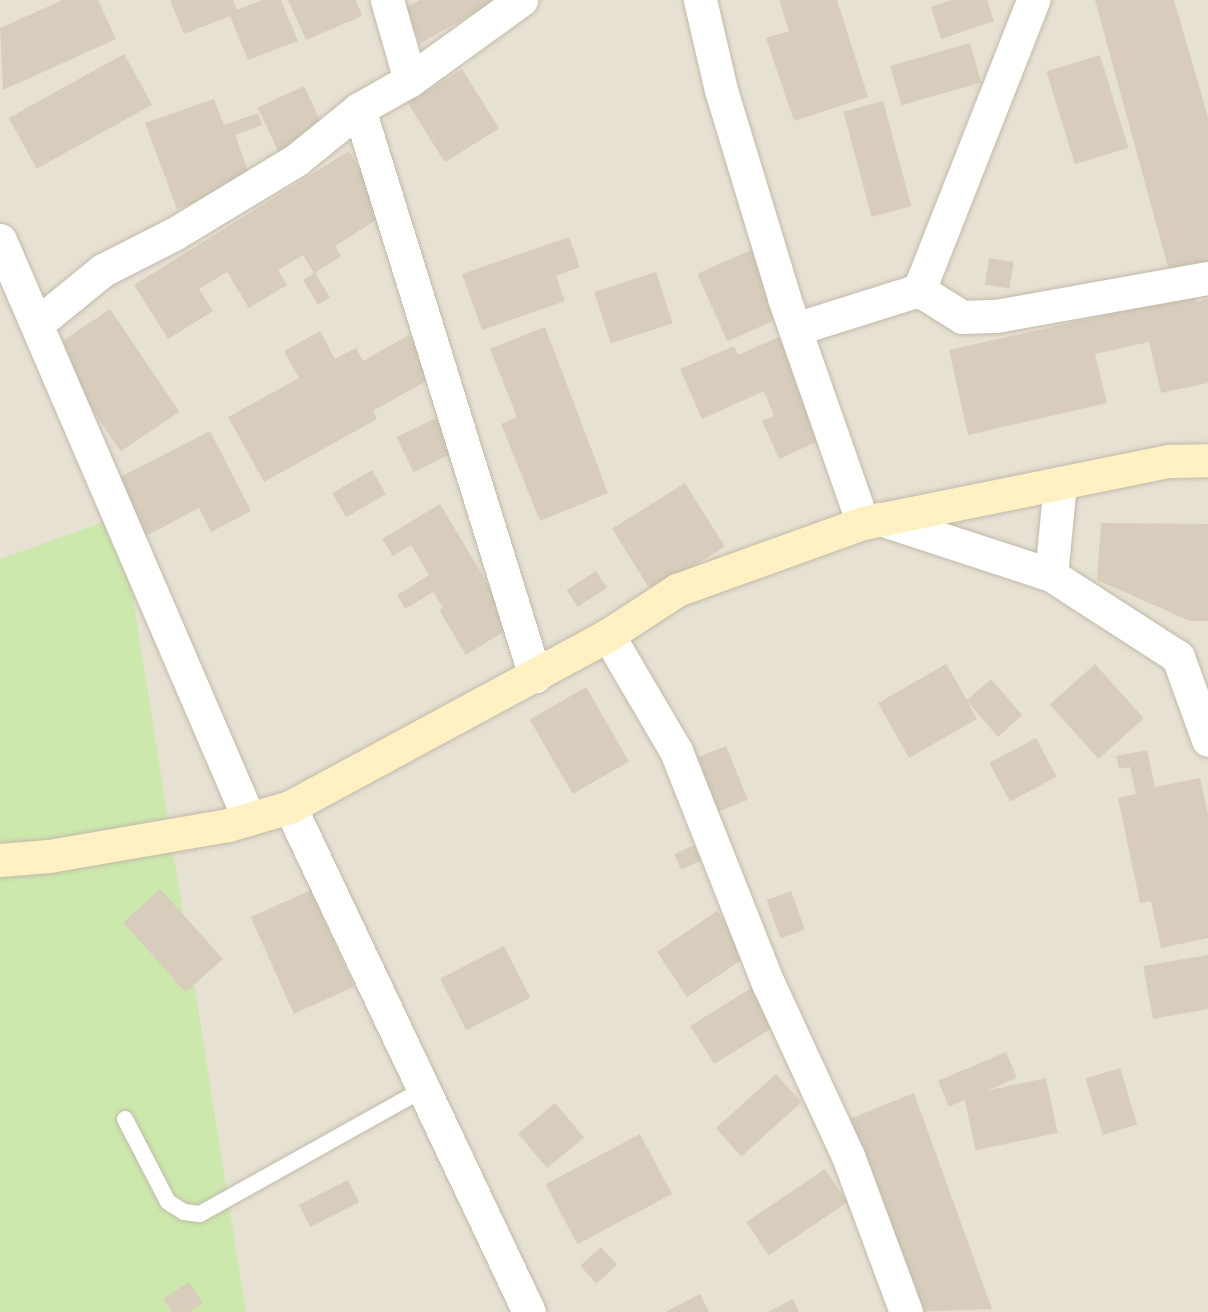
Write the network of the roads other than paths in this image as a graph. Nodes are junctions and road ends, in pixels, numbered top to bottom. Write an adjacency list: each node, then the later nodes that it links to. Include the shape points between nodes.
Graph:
1 (387, 0): 5 (street)
2 (521, 0): 5 (street)
3 (700, 0): 11 (street, via 721,90)
4 (1033, 0): 9 (street)
5 (410, 80): 6 (street)
6 (359, 109): 10 (street, via 296,160 174,234 103,270); 18 (street)
7 (0, 240): 10 (street)
8 (1208, 278): 9 (street, via 996,316 962,317)
9 (919, 290): 11 (street)
10 (38, 323): 21 (street)
11 (795, 329): 14 (street)
12 (1208, 460): 13 (main road, via 1169,461)
13 (1060, 483): 14 (main road); 15 (street)
14 (871, 521): 15 (street); 16 (main road, via 677,590)
15 (1051, 575): 17 (street)
16 (608, 635): 18 (main road); 26 (street, via 676,751 768,982 848,1156)
17 (1193, 658): 19 (street)
18 (535, 676): 20 (main road)
19 (1208, 740)
20 (290, 807): 21 (main road); 23 (street)
21 (249, 819): 22 (main road, via 49,856)
22 (0, 860)
23 (424, 1089): 24 (lane, via 200,1214 184,1212 168,1202); 25 (street)
24 (125, 1119)
25 (529, 1312)
26 (906, 1312)

